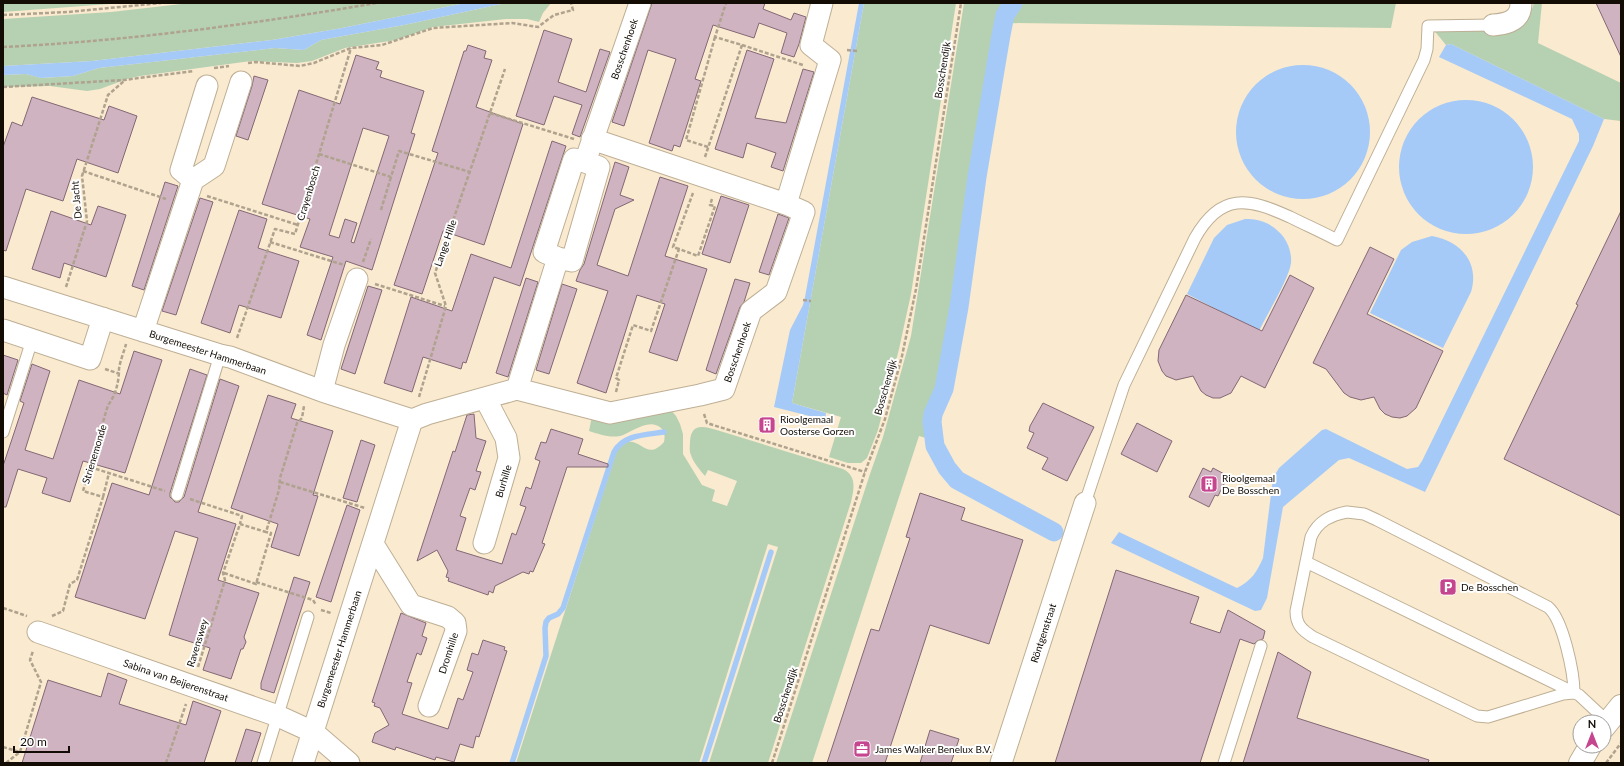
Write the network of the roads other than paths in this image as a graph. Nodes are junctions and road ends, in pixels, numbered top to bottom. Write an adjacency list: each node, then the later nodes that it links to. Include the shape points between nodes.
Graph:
1 (640, 3): 7 (street, Bosschenhoek)
2 (822, 3): 9 (street, via 811,45 830,60)
3 (1521, 3): 4 (street, via 1520,11 1512,22)
4 (1493, 25): 24 (lane, via 1428,26 1424,60 1338,240 1272,209 1253,203 1240,202 1228,205 1206,222 1195,238 1124,385)
5 (240, 70): 8 (street, via 214,166)
6 (204, 75): 8 (street, via 181,170)
7 (589, 148): 9 (street, Bosschenhoek, via 699,175); 10 (street, via 574,159 544,252); 10 (street, via 599,168 572,261)
8 (189, 192): 14 (street)
9 (786, 204): 19 (street, Bosschenhoek, via 804,212 776,292 751,311 724,389 610,414)
10 (558, 258): 19 (street)
11 (358, 275): 18 (street, via 334,345)
12 (3, 287): 13 (street, Burgemeester Hammerbaan)
13 (103, 318): 14 (street, Burgemeester Hammerbaan); 16 (street, via 90,359)
14 (137, 329): 17 (street, Burgemeester Hammerbaan)
15 (3, 330): 16 (street)
16 (32, 340): 22 (lane)
17 (225, 356): 18 (street, Burgemeester Hammerbaan); 23 (lane)
18 (313, 388): 21 (street, Burgemeester Hammerbaan)
19 (517, 389): 20 (street)
20 (485, 398): 21 (street); 25 (street, Burhille, via 506,438 509,458)
21 (412, 420): 26 (street, Burgemeester Hammerbaan)
22 (3, 432)
23 (177, 495)
24 (1086, 503): 40 (street, Röntgenstraat)
25 (484, 543)
26 (373, 544): 32 (street, Dromhille, via 411,605 448,617 455,623 456,631); 35 (street, Burgemeester Hammerbaan)
27 (1306, 562): 31 (lane); 31 (lane, via 1296,611 1297,621 1301,629 1327,644 1482,717); 31 (lane, via 1314,529 1329,517 1356,512 1377,520 1543,604 1552,611 1573,670)
28 (308, 617): 34 (lane)
29 (38, 632): 34 (street, Sabina van Beijerenstraat)
30 (1261, 646): 41 (lane)
31 (1574, 693): 33 (lane)
32 (429, 706)
33 (1605, 714)
34 (278, 716): 35 (street, Sabina van Beijerenstraat); 37 (lane)
35 (313, 732): 38 (street, Burgemeester Hammerbaan); 39 (street, Sabina van Beijerenstraat)
36 (1585, 754): 42 (street)
37 (263, 763)
38 (302, 763)
39 (349, 763)
40 (1001, 763)
41 (1224, 763)
42 (1580, 763)

